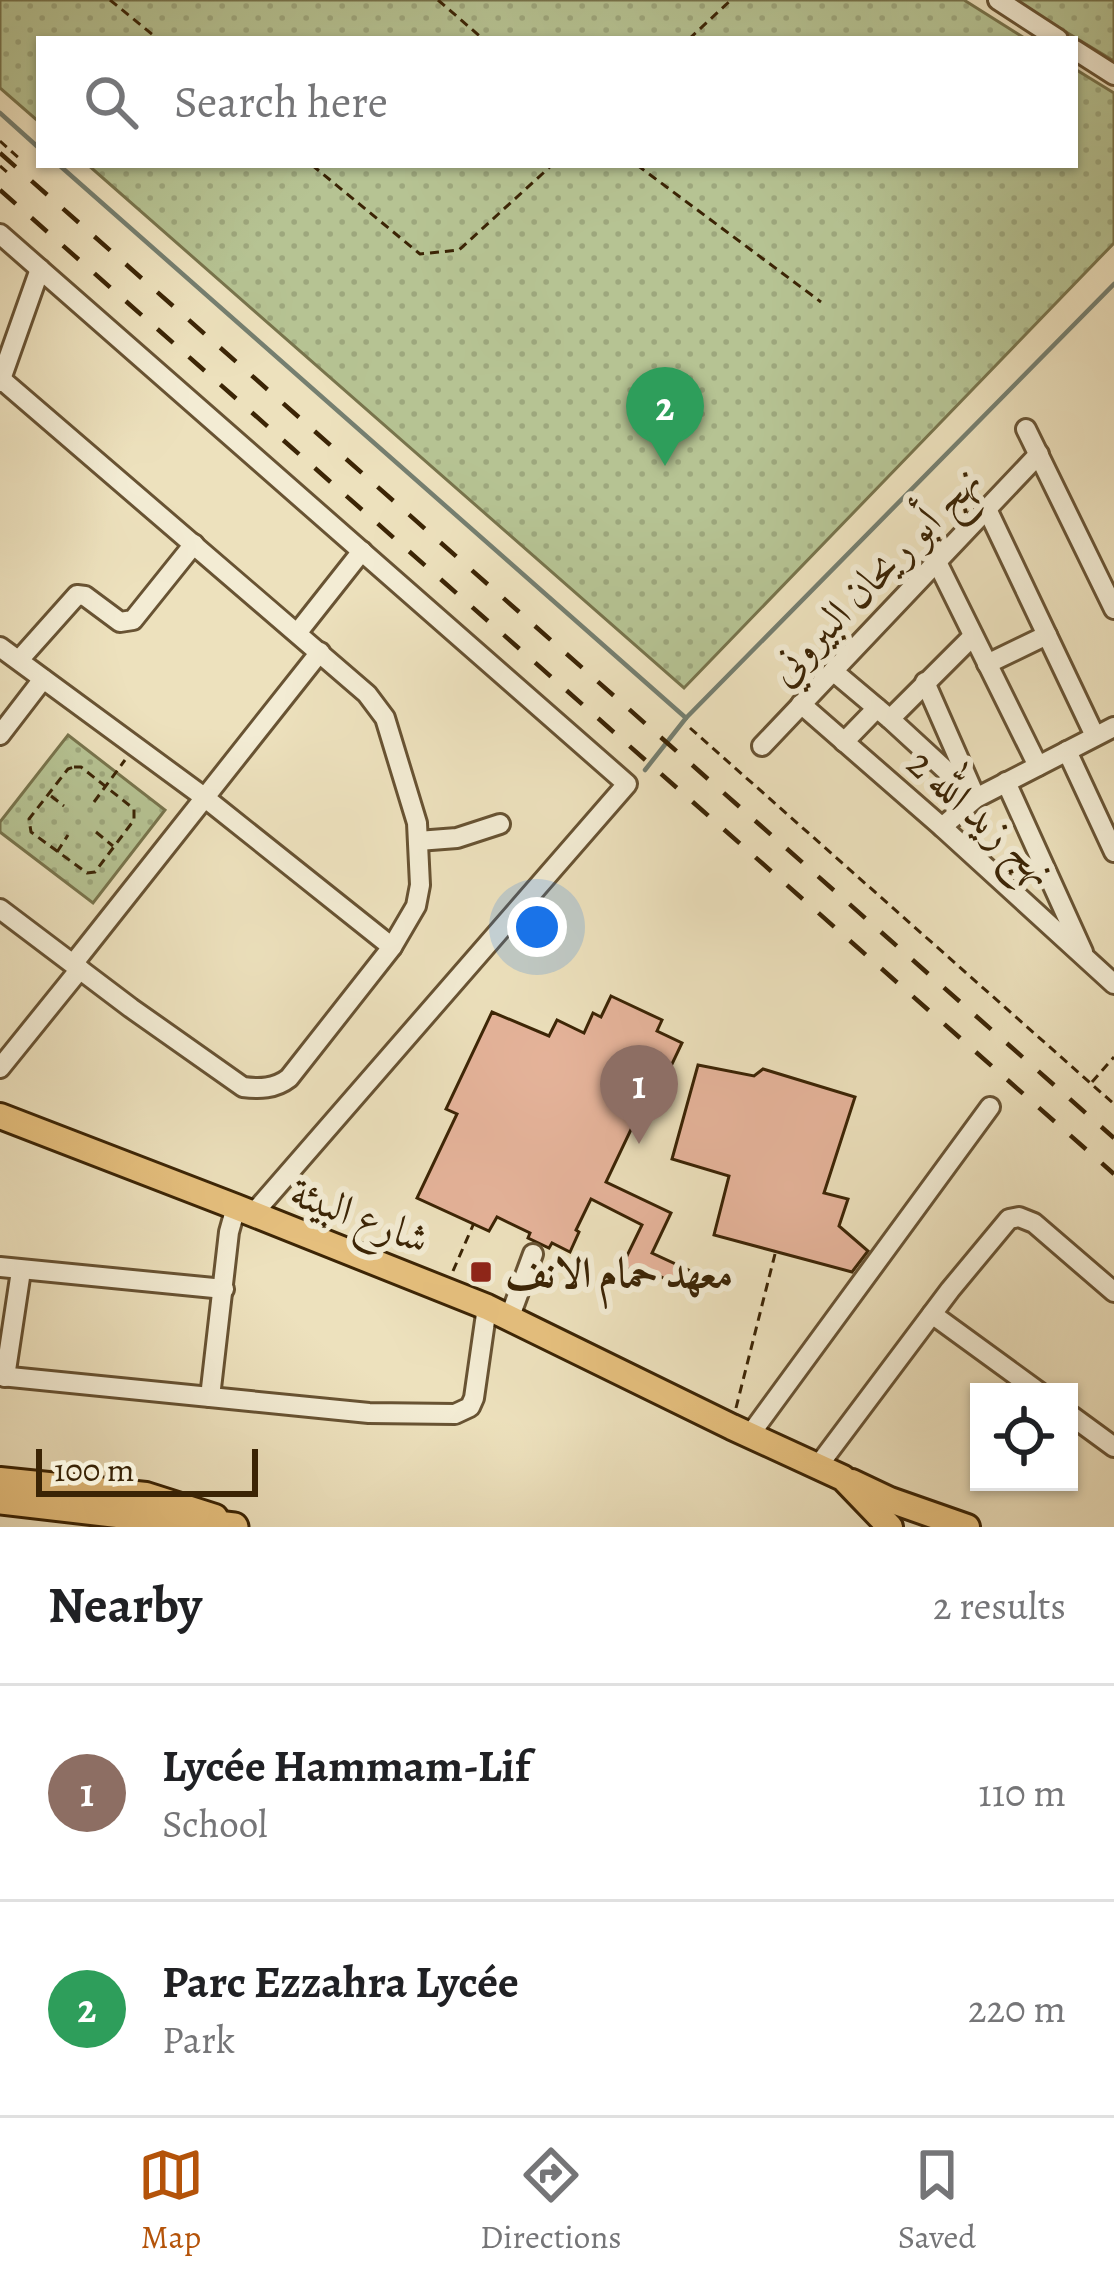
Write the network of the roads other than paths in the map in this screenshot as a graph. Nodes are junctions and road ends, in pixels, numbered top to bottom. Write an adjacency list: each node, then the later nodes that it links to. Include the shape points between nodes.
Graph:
1 (998, 0): 2 (street)
2 (1053, 36)
3 (1078, 52): 4 (street)
4 (1114, 75)
5 (0, 234): 6 (street)
6 (40, 269): 7 (street); 13 (street)
7 (7, 337): 8 (street)
8 (0, 380): 12 (street)
9 (1027, 429): 10 (street)
10 (1039, 454): 11 (street, نهج أبو ريحان البيروني); 15 (street)
11 (987, 509): 14 (street, نهج أبو ريحان البيروني); 18 (street)
12 (194, 544): 16 (street); 21 (street, via 133,620 120,622 76,595)
13 (362, 550): 16 (street); 50 (street, via 627,787)
14 (937, 562): 17 (street); 23 (street, نهج أبو ريحان البيروني)
15 (1114, 609)
16 (298, 632): 20 (street)
17 (974, 635): 22 (street); 25 (street)
18 (1047, 635): 22 (street); 30 (street)
19 (0, 647): 21 (street)
20 (320, 652): 36 (street); 40 (street, via 385,718)
21 (19, 660): 24 (street)
22 (988, 664): 34 (street)
23 (833, 671): 26 (street, نهج أبو ريحان البيروني); 27 (street)
24 (44, 679): 29 (street); 36 (street)
25 (925, 682): 27 (street); 37 (street)
26 (801, 704): 31 (street, نهج زيد الله 2); 32 (street, نهج أبو ريحان البيروني)
27 (884, 713): 31 (street); 37 (street)
28 (1114, 727): 30 (street)
29 (0, 735)
30 (1095, 736): 33 (street)
31 (844, 742): 39 (street, نهج زيد الله 2)
32 (762, 746)
33 (1067, 751): 34 (street); 41 (street)
34 (1038, 766): 35 (street)
35 (1006, 782): 37 (street); 44 (street)
36 (204, 796): 43 (street); 45 (street)
37 (976, 799): 39 (street)
38 (500, 824): 40 (street)
39 (942, 827): 44 (street, نهج زيد الله 2)
40 (418, 841): 43 (street, via 416,906)
41 (1114, 852)
42 (0, 909): 45 (street)
43 (392, 947): 45 (street, via 289,1078 257,1089 243,1087)
44 (1087, 960): 46 (street, نهج زيد الله 2)
45 (76, 966): 47 (street)
46 (1114, 984)
47 (0, 1068)
48 (991, 1107): 62 (street)
49 (0, 1117): 50 (main road, شارع البيئة)
50 (244, 1211): 54 (street, via 229,1232); 56 (main road, شارع البيئة)
51 (533, 1254): 56 (street)
52 (0, 1268): 53 (street)
53 (21, 1270): 54 (street); 58 (street)
54 (224, 1289): 60 (street)
55 (1114, 1292): 57 (street, via 1019,1217 1009,1219)
56 (498, 1313): 60 (street, via 474,1398 454,1414); 62 (main road, شارع البيئة)
57 (932, 1314): 59 (street); 64 (street)
58 (3, 1376): 60 (street)
59 (1027, 1383)
60 (210, 1397)
61 (1078, 1421): 63 (street)
62 (740, 1431): 64 (main road, شارع البيئة)
63 (1114, 1447)
64 (818, 1466): 65 (main road, شارع البيئة)
65 (843, 1478): 67 (main road, شارع البيئة); 72 (main road)
66 (6, 1504): 68 (highway); 69 (highway); 70 (main road, via 146,1495)
67 (871, 1518): 71 (main road, شارع البيئة)
68 (81, 1527)
69 (234, 1527)
70 (246, 1527)
71 (890, 1527)
72 (967, 1527)

